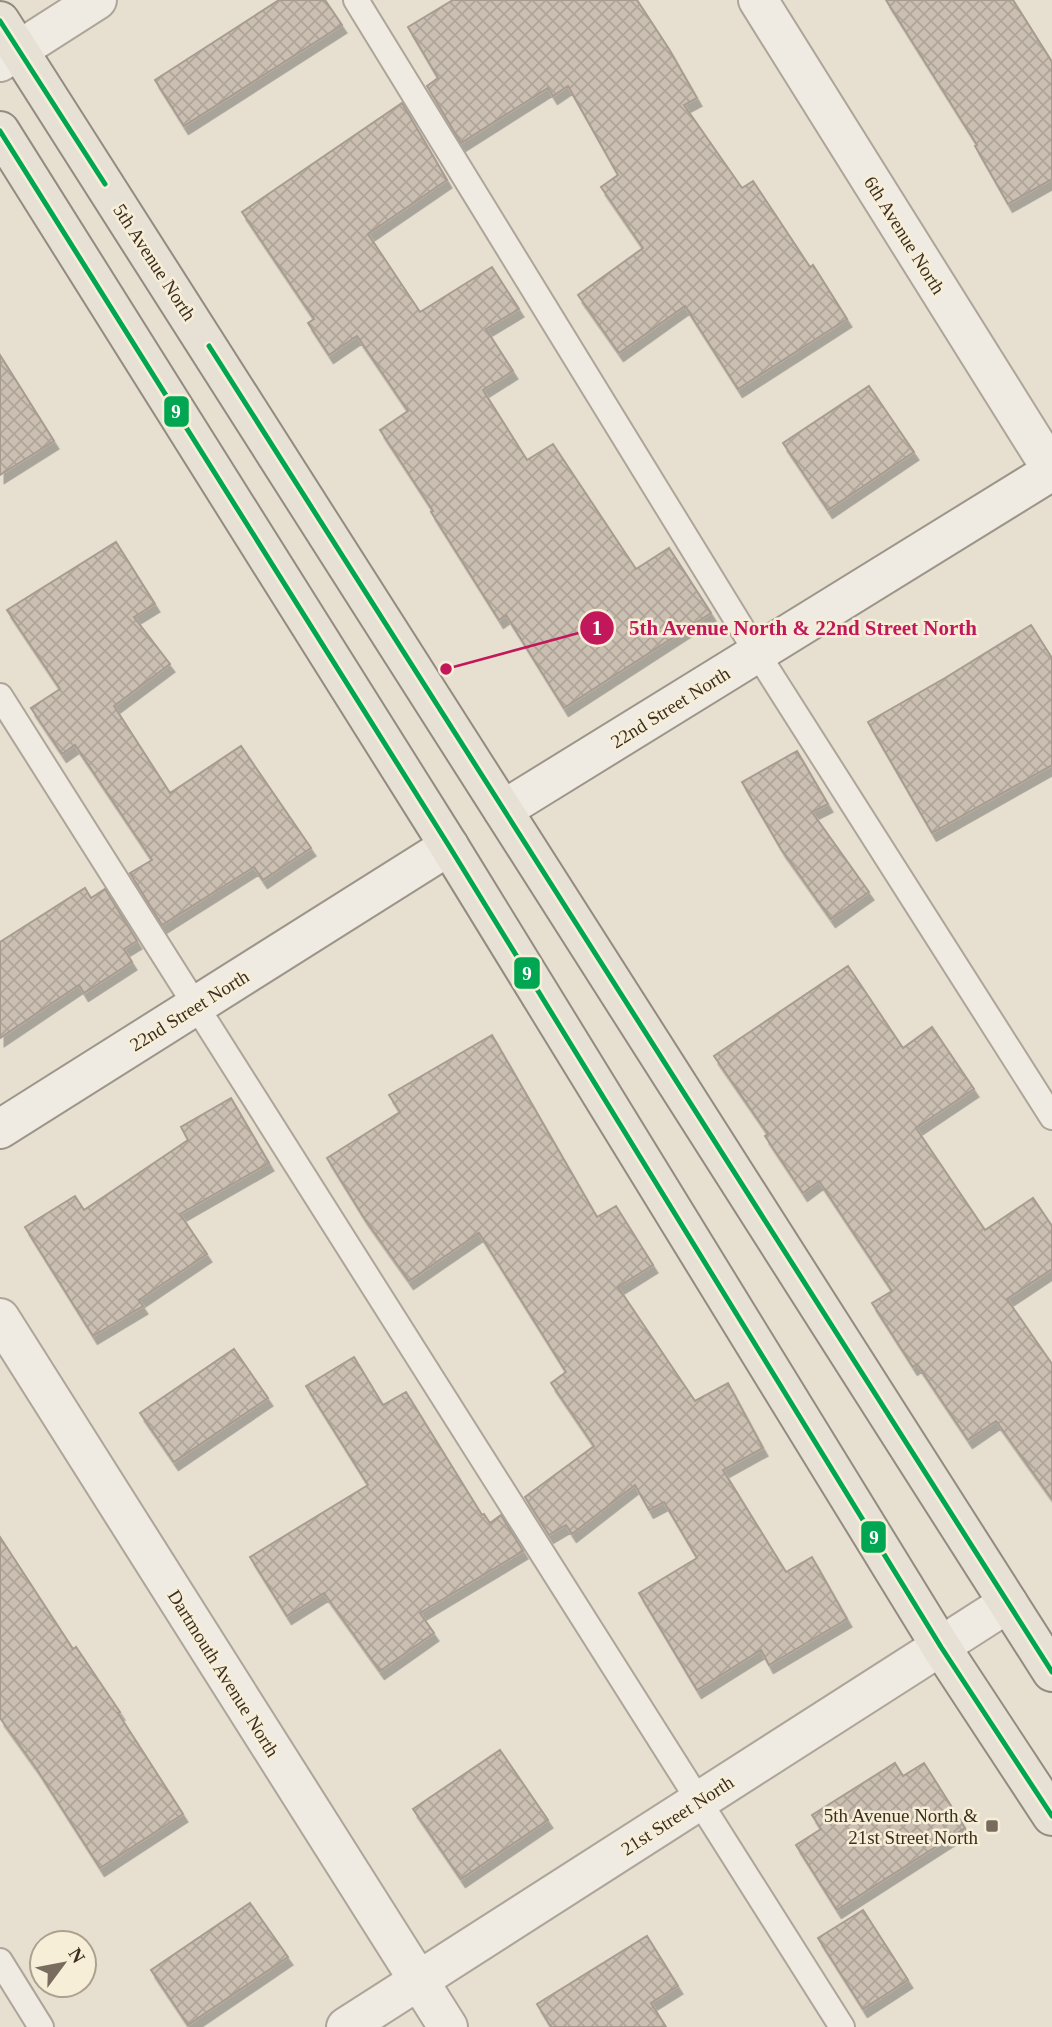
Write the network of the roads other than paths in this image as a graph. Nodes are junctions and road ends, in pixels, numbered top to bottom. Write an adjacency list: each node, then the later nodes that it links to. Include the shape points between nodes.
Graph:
1 (97, 0): 4 (street)
2 (356, 0): 7 (lane)
3 (758, 0): 6 (street, 6th Avenue North)
4 (6, 45): 9 (main road, 5th Avenue North)
5 (0, 131): 10 (main road)
6 (1052, 470): 7 (street, 22nd Street North)
7 (757, 653): 9 (street, 22nd Street North); 12 (lane)
8 (0, 696): 11 (lane)
9 (503, 810): 15 (main road, 5th Avenue North)
10 (449, 846): 11 (street, 22nd Street North); 16 (main road)
11 (196, 1005): 13 (street, 22nd Street North); 18 (lane)
12 (1052, 1117)
13 (0, 1129)
14 (0, 1318): 21 (street, Dartmouth Avenue North)
15 (1009, 1603): 16 (street, 21st Street North); 17 (main road, 5th Avenue North)
16 (940, 1647): 18 (street, 21st Street North); 19 (main road)
17 (1052, 1672)
18 (699, 1801): 21 (street, 21st Street North); 25 (lane)
19 (1052, 1815)
20 (0, 1961): 22 (lane)
21 (419, 1980): 23 (street, 21st Street North); 24 (street, Dartmouth Avenue North)
22 (41, 2027)
23 (346, 2027)
24 (448, 2027)
25 (842, 2027)

